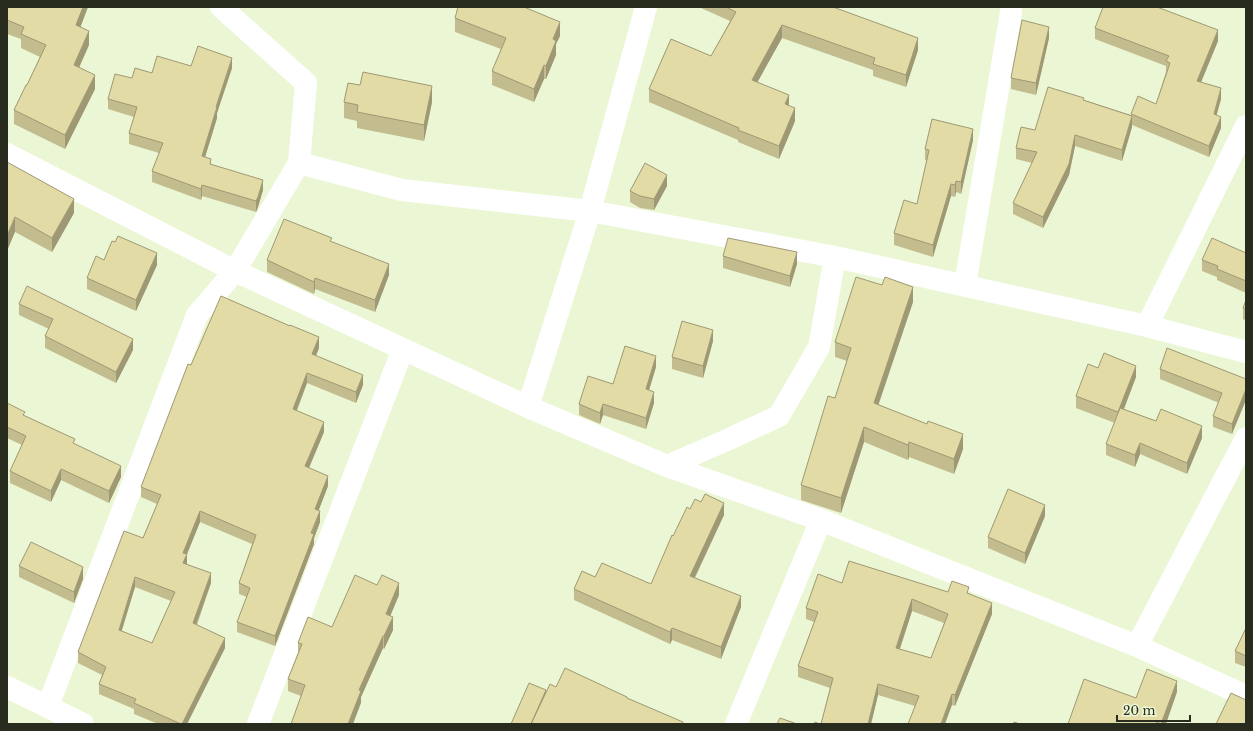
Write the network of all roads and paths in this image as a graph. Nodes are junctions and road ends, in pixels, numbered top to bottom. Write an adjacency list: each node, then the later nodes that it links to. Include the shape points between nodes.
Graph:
1 (221, 7): 6 (street, via 306,83)
2 (646, 7): 7 (street)
3 (1011, 12): 10 (street)
4 (1246, 126): 11 (street)
5 (7, 154): 9 (street)
6 (299, 163): 7 (street, via 402,190); 9 (street)
7 (590, 211): 8 (street); 14 (street)
8 (835, 257): 10 (street); 16 (street, via 819,347 778,416)
9 (235, 271): 12 (street); 21 (street, via 197,315)
10 (965, 285): 11 (street)
11 (1147, 326): 13 (street)
12 (403, 349): 14 (street); 23 (street)
13 (1246, 352)
14 (528, 407): 16 (street)
15 (1245, 441): 18 (street)
16 (667, 466): 17 (street)
17 (821, 520): 18 (street); 24 (street)
18 (1137, 646): 20 (street)
19 (7, 687): 21 (street)
20 (1246, 696)
21 (48, 706): 22 (street)
22 (83, 724)
23 (258, 724)
24 (736, 724)

